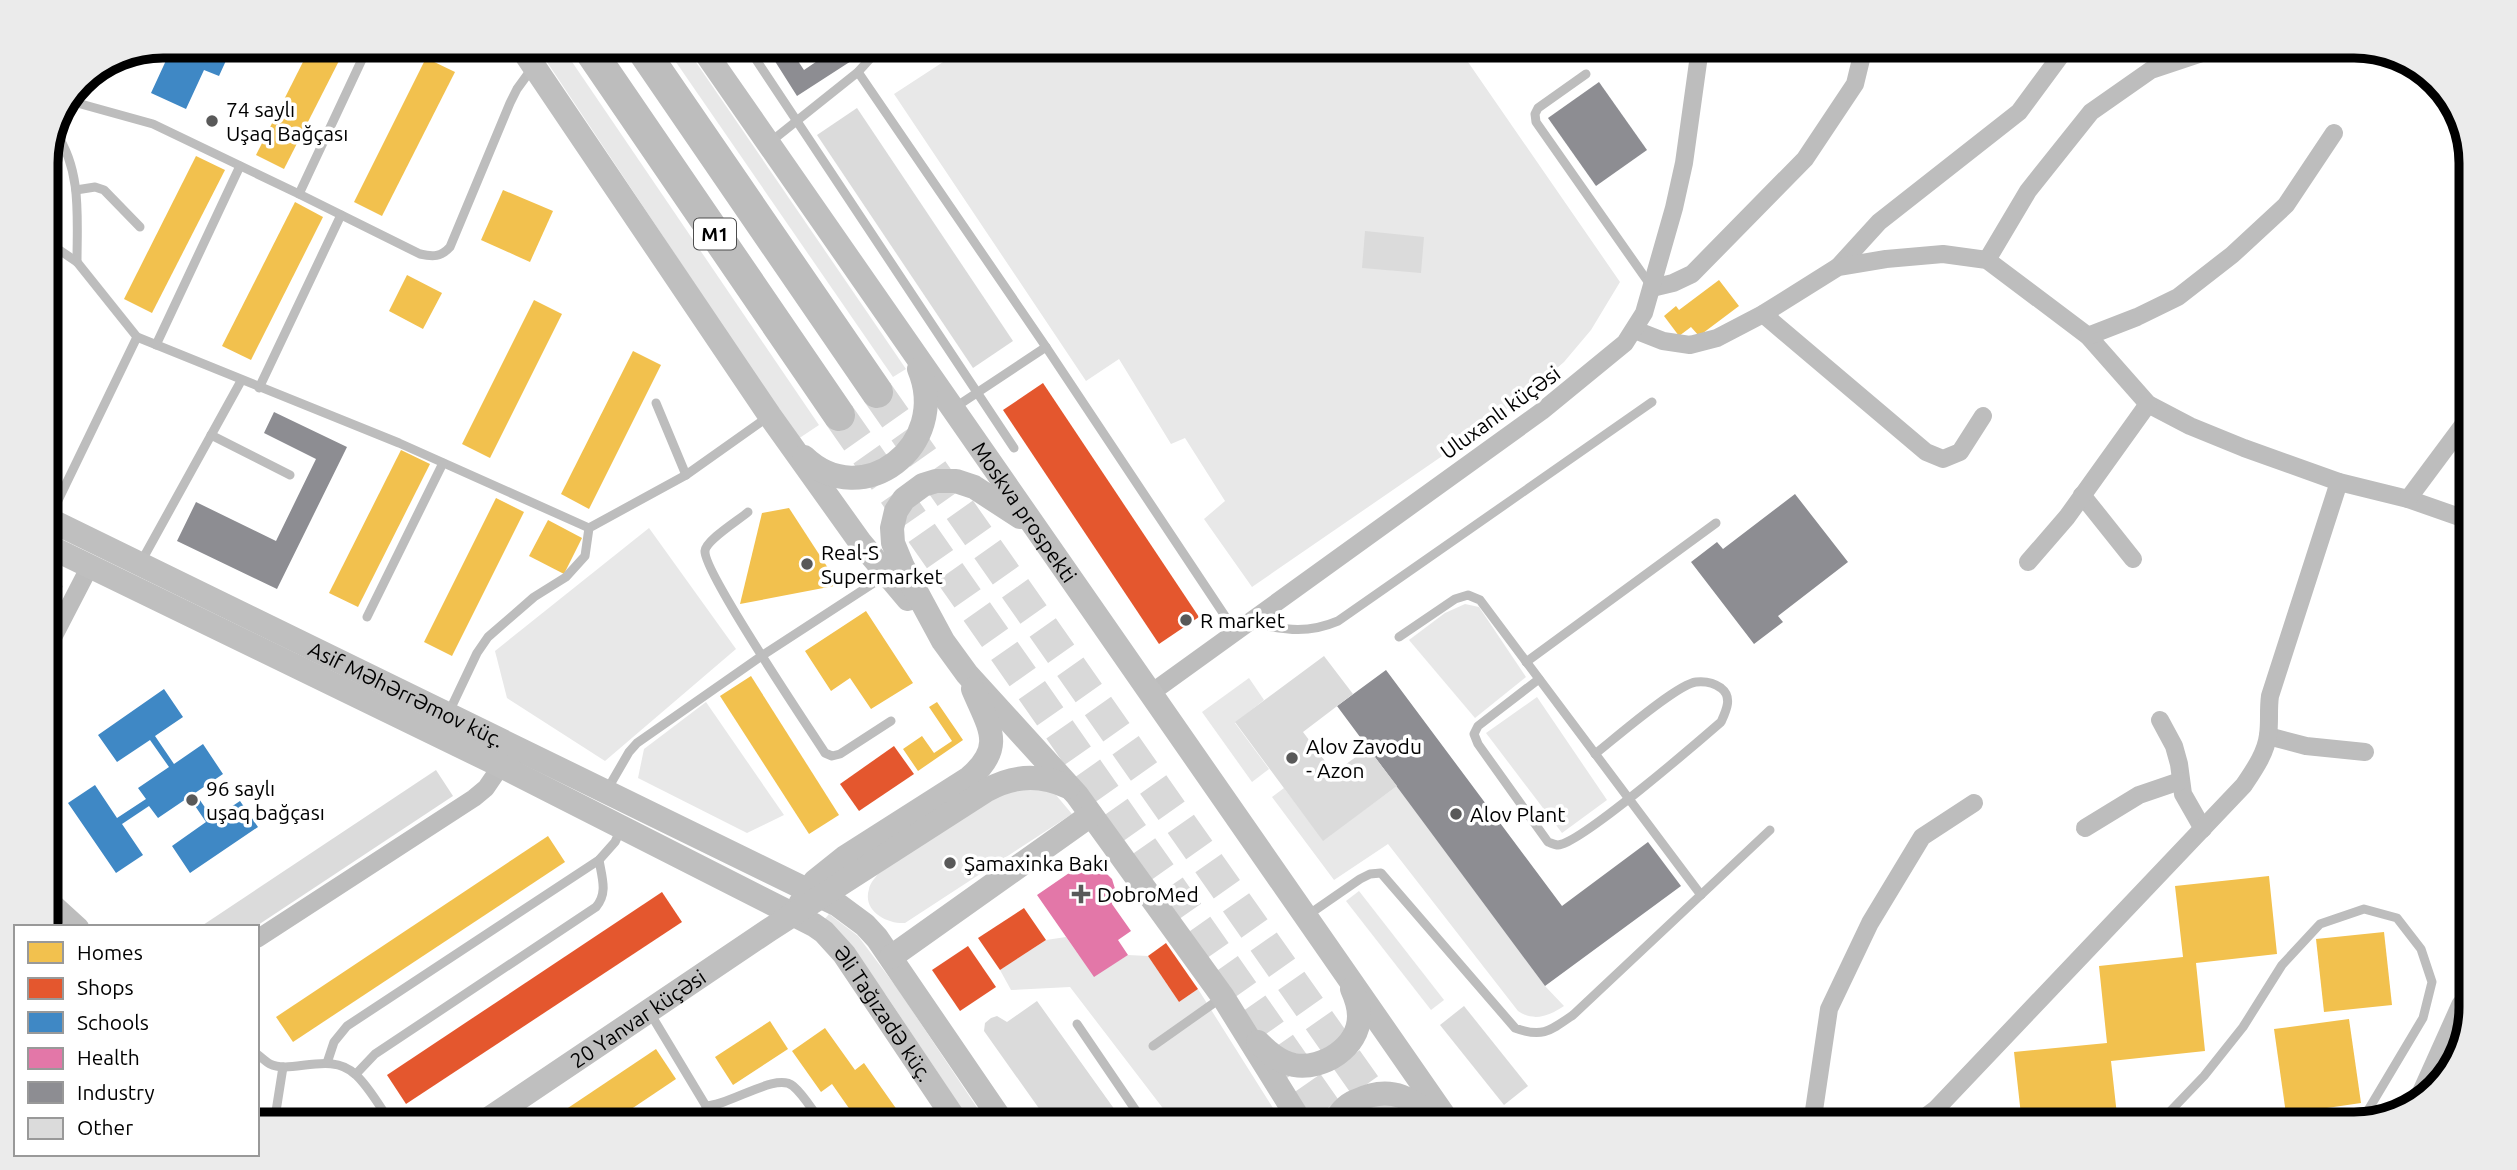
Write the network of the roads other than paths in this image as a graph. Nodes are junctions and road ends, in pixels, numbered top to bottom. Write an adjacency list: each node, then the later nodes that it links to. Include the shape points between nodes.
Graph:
1 (363, 58): 21 (lane)
2 (596, 58): 44 (highway, M1)
3 (648, 58): 38 (highway, M1)
4 (709, 58): 18 (main road, Moskva prospekti)
5 (755, 58): 15 (lane)
6 (871, 58): 12 (lane)
7 (1699, 58): 28 (street, Uluxanlı küçəsi, via 1684,163)
8 (1861, 58): 28 (street, via 1855,84 1805,159 1692,274)
9 (2059, 58): 27 (street, via 2019,112 1879,222)
10 (2187, 58): 25 (street, via 2151,70 2091,112 2028,191)
11 (529, 59): 22 (lane, via 445,252 421,254); 45 (main road)
12 (858, 72): 15 (lane); 35 (lane)
13 (1586, 74): 28 (lane, via 1543,103 1535,114 1536,122)
14 (78, 103): 19 (lane, via 153,124)
15 (798, 120): 18 (lane); 39 (lane)
16 (2334, 133): 31 (street, via 2286,205 2232,255 2178,297)
17 (60, 141): 20 (lane, via 70,160)
18 (768, 144): 34 (main road, Moskva prospekti)
19 (240, 166): 21 (lane); 33 (lane)
20 (76, 190): 23 (lane, via 104,190); 26 (lane)
21 (299, 194): 22 (lane)
22 (341, 215): 37 (lane)
23 (140, 227)
24 (58, 249): 26 (lane)
25 (1986, 260): 27 (street, via 1943,254); 31 (street)
26 (76, 262): 32 (lane)
27 (1838, 267): 29 (street)
28 (1652, 288): 30 (street, Uluxanlı küçəsi)
29 (1763, 314): 30 (street, via 1717,338 1690,345); 46 (street, via 1926,452 1943,459 1960,452)
30 (1635, 330): 72 (street, Uluxanlı küçəsi, via 1617,351 1542,411)
31 (2088, 336): 42 (street)
32 (137, 337): 33 (lane); 56 (lane)
33 (156, 345): 36 (lane)
34 (911, 347): 43 (main road, Moskva prospekti); 49 (main road, via 925,382 926,416 908,452 890,467 846,477 826,472)
35 (1046, 347): 39 (lane); 72 (lane)
36 (241, 381): 37 (lane); 48 (lane)
37 (259, 388): 51 (lane)
38 (877, 392)
39 (977, 393): 43 (lane); 50 (lane)
40 (1652, 402): 72 (lane, via 1338,621 1306,631)
41 (656, 403): 53 (lane)
42 (2148, 404): 54 (street, via 2190,426); 55 (street)
43 (953, 409): 63 (main road, Moskva prospekti)
44 (839, 415)
45 (770, 416): 49 (main road); 53 (lane)
46 (1983, 416)
47 (2459, 430): 57 (street)
48 (211, 435): 52 (lane); 68 (lane)
49 (789, 442): 70 (main road)
50 (1014, 448)
51 (443, 464): 62 (lane); 71 (lane)
52 (290, 475)
53 (686, 475): 62 (lane)
54 (2339, 482): 57 (street); 84 (street, via 2270,696)
55 (2082, 495): 66 (street); 67 (street)
56 (58, 496)
57 (2408, 499): 59 (street)
58 (748, 512): 76 (lane, via 705,551 729,602)
59 (2459, 517)
60 (58, 523): 64 (main road, Asif Məhərrəmov küç.)
61 (1716, 523): 77 (lane)
62 (589, 528): 81 (lane, via 585,556 566,577 534,597 488,637)
63 (1039, 533): 75 (main road, via 974,486 956,481 923,485 904,499 896,511 893,543); 80 (main road, Moskva prospekti)
64 (101, 544): 68 (main road, Asif Məhərrəmov küç.); 69 (main road)
65 (58, 550): 69 (main road, Asif Məhərrəmov küç.)
66 (2133, 559)
67 (2028, 562)
68 (140, 563): 81 (main road, Asif Məhərrəmov küç.)
69 (90, 566): 73 (street); 87 (main road, Asif Məhərrəmov küç.)
70 (887, 574): 75 (main road); 76 (lane)
71 (367, 617)
72 (1241, 627): 80 (street, Uluxanlı küçəsi)
73 (58, 628)
74 (1399, 638): 77 (lane, via 1468,594 1480,600)
75 (943, 640): 78 (main road)
76 (763, 655): 83 (lane, via 825,753 840,754); 90 (lane, via 637,743)
77 (1526, 662): 79 (lane)
78 (967, 674): 89 (main road); 100 (main road, via 992,737 986,762 969,778 845,857)
79 (1539, 679): 86 (lane); 91 (lane, via 1474,733 1548,842 1559,845 1573,840)
80 (1150, 693): 105 (main road, Moskva prospekti)
81 (449, 713): 90 (main road, Asif Məhərrəmov küç.)
82 (2160, 720): 88 (street, via 2174,746)
83 (891, 721)
84 (2268, 736): 85 (street, via 2306,746); 96 (street, via 2244,785)
85 (2365, 752)
86 (1595, 754): 91 (lane); 91 (lane, via 1694,682 1714,683 1725,691 1729,704 1721,722)
87 (501, 766): 94 (main road, Asif Məhərrəmov küç.); 108 (street, via 474,799)
88 (2180, 781): 95 (street, via 2139,795); 96 (street, via 2190,810)
89 (1072, 788): 93 (main road); 100 (main road, via 1041,778 995,785)
90 (607, 790): 100 (main road, Asif Məhərrəmov küç.)
91 (1629, 799): 101 (lane)
92 (1973, 803): 137 (street, via 1922,837 1870,923 1829,1009)
93 (1091, 816): 109 (main road); 112 (main road)
94 (622, 827): 98 (lane); 99 (main road, Asif Məhərrəmov küç.)
95 (2085, 828)
96 (2203, 829): 138 (street)
97 (1770, 830): 101 (lane)
98 (599, 860): 119 (lane, via 346,1026); 121 (lane, via 604,890 596,908 376,1054)
99 (745, 889): 104 (main road, Əli Tağızadə küç.); 111 (main road, via 756,921)
100 (815, 893): 104 (main road); 109 (main road, Əli Tağızadə küç., via 864,925)
101 (1701, 895): 105 (lane, via 1573,1015 1532,1034 1515,1028 1381,873 1360,879)
102 (58, 906): 103 (street)
103 (63, 910): 106 (lane); 107 (street)
104 (795, 914): 111 (main road, 20 Yanvar küçəsi); 130 (main road, Əli Tağızadə küç., via 824,932 844,954)
105 (1307, 916): 110 (main road, Moskva prospekti)
106 (58, 918)
107 (78, 925)
108 (259, 938)
109 (891, 957): 131 (main road, Əli Tağızadə küç.)
110 (1344, 970): 115 (main road, via 1357,1002 1358,1025 1347,1046 1323,1062 1306,1066 1279,1059); 136 (main road)
111 (704, 975): 113 (main road, 20 Yanvar küçəsi)
112 (1223, 997): 115 (main road); 117 (lane)
113 (649, 1012): 123 (lane); 127 (main road, 20 Yanvar küçəsi)
114 (2458, 1018): 122 (main road)
115 (1238, 1021): 133 (main road)
116 (1077, 1024): 132 (lane)
117 (1153, 1046)
118 (259, 1055): 120 (lane)
119 (327, 1063): 120 (lane); 121 (lane)
120 (283, 1067): 125 (lane)
121 (356, 1074): 126 (lane)
122 (2432, 1077)
123 (706, 1106): 128 (lane); 129 (lane, via 783,1081)
124 (2368, 1111): 139 (lane, via 2423,1018 2432,982 2421,948 2397,918 2364,909 2320,924 2282,965 2243,1027)
125 (276, 1112)
126 (383, 1112)
127 (500, 1112)
128 (707, 1112)
129 (813, 1112)
130 (949, 1112)
131 (995, 1112)
132 (1136, 1112)
133 (1294, 1112)
134 (1341, 1112): 135 (main road, via 1370,1094 1391,1091)
135 (1425, 1112)
136 (1441, 1112)
137 (1814, 1112)
138 (1932, 1112)
139 (2170, 1112)

